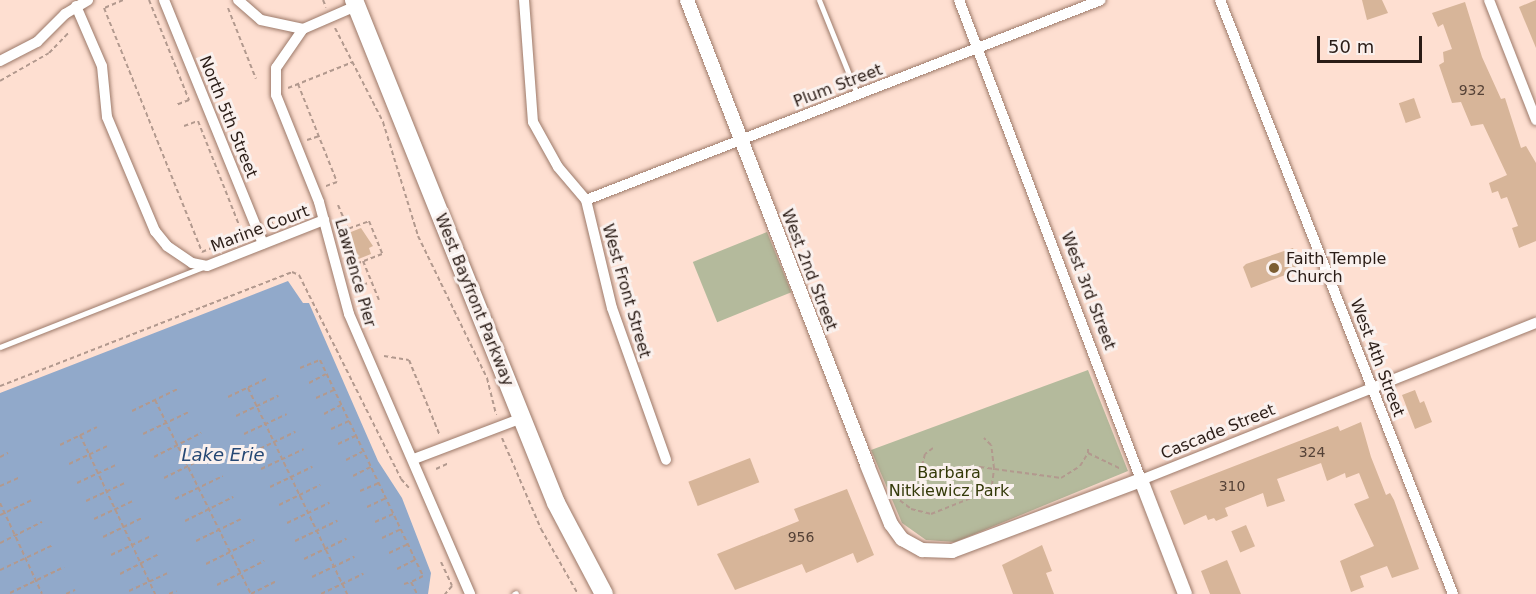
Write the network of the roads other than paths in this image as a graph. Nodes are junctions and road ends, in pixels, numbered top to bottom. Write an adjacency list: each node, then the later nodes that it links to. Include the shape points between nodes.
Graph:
1 (88, 0): 13 (street)
2 (164, 0): 22 (street, North 5th Street)
3 (238, 0): 14 (street, via 261,20)
4 (524, 0): 20 (street, West Front Street, via 533,122 548,152)
5 (819, 0): 17 (lane)
6 (959, 0): 15 (street, West 3rd Street)
7 (1101, 0): 11 (street, Plum Street)
8 (1220, 0): 26 (street, West 4th Street)
9 (1489, 0): 18 (street)
10 (690, 1): 19 (street, West 2nd Street)
11 (1088, 2): 15 (street, Plum Street)
12 (355, 3): 14 (street); 27 (highway, West Bayfront Parkway)
13 (76, 6): 16 (street, via 37,42); 23 (street, via 102,66 107,117 155,231 177,254)
14 (303, 29): 21 (street, Lawrence Pier, via 279,60 274,86)
15 (978, 48): 17 (street, Plum Street); 30 (street, West 3rd Street)
16 (0, 61)
17 (858, 95): 19 (street, Plum Street)
18 (1536, 120)
19 (741, 140): 20 (street, Plum Street); 31 (street, West 2nd Street, via 891,524)
20 (586, 200): 29 (street, West Front Street, via 612,308)
21 (324, 220): 22 (street, Marine Court); 28 (street, Lawrence Pier, via 349,314)
22 (263, 244): 23 (street, Marine Court)
23 (207, 266): 25 (lane)
24 (1536, 323): 26 (street, Cascade Street)
25 (0, 347)
26 (1372, 387): 30 (street, Cascade Street); 35 (street, West 4th Street)
27 (522, 418): 28 (street); 33 (highway, West Bayfront Parkway, via 571,537)
28 (414, 459): 32 (street, Lawrence Pier)
29 (666, 460)
30 (1141, 480): 31 (street, Cascade Street, via 961,549 934,551); 34 (street, West 3rd Street)
31 (909, 546)
32 (470, 594)
33 (604, 594)
34 (1185, 594)
35 (1452, 594)

